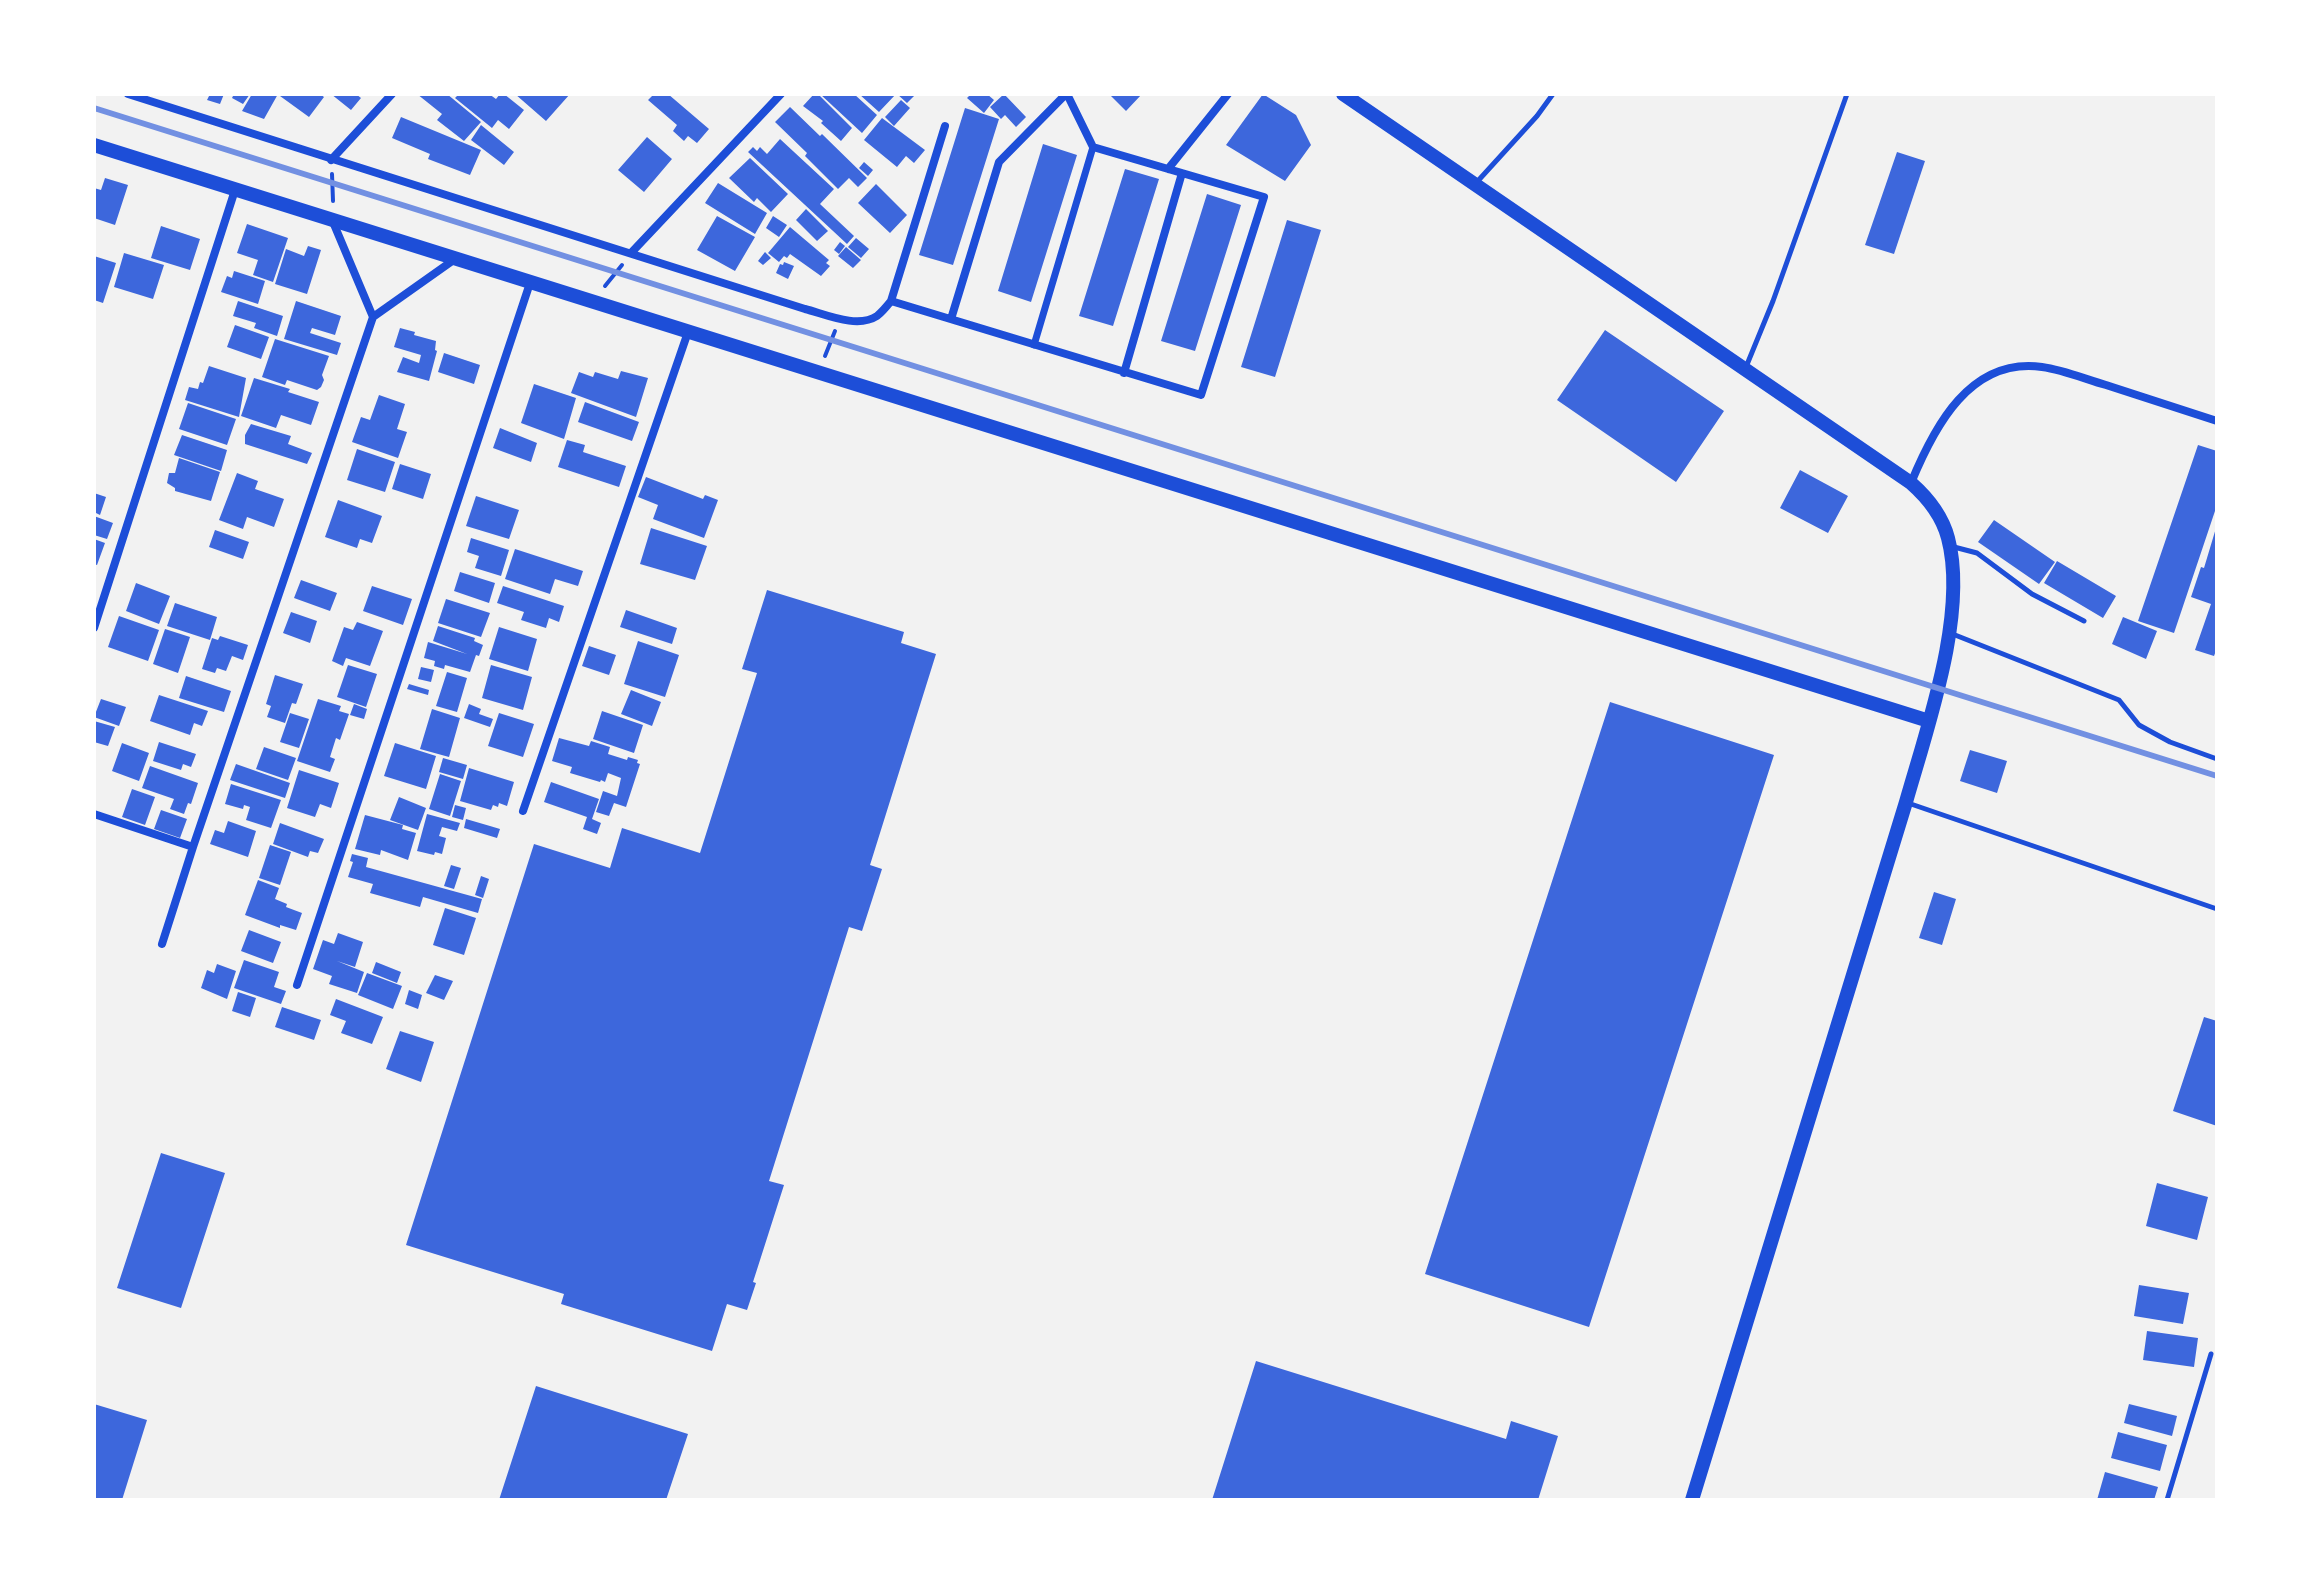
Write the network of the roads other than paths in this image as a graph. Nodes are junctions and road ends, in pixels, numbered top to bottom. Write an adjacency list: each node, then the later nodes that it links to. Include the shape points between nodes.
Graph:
1 (128, 94): 12 (street)
2 (392, 94): 12 (street)
3 (781, 94): 18 (street)
4 (1067, 94): 11 (street); 23 (street, via 999,162)
5 (1228, 94): 13 (street)
6 (1343, 94): 15 (main road)
7 (1553, 94): 15 (lane)
8 (1847, 94): 26 (lane)
9 (945, 126): 21 (street)
10 (94, 145): 16 (main road)
11 (1093, 147): 13 (street); 25 (street)
12 (331, 160): 18 (street)
13 (1168, 169): 14 (street)
14 (1182, 173): 27 (street); 27 (street, via 1264,197 1201,395)
15 (1475, 184): 26 (main road)
16 (235, 190): 17 (main road); 32 (street)
17 (333, 221): 19 (main road); 22 (street)
18 (631, 253): 21 (street, via 857,321 878,315)
19 (455, 259): 20 (main road); 22 (street)
20 (530, 283): 24 (main road); 42 (street)
21 (891, 301): 23 (street)
22 (373, 317): 39 (street)
23 (951, 319): 25 (street)
24 (688, 332): 34 (main road); 37 (street)
25 (1034, 345): 27 (street)
26 (1745, 369): 29 (main road)
27 (1124, 373)
28 (2217, 421): 29 (street, via 2066,373 2025,366 2003,370 1963,393 1933,434)
29 (1911, 483): 30 (main road, via 1939,517)
30 (1949, 546): 31 (lane, via 1977,553 2032,594); 33 (main road)
31 (2084, 621)
32 (94, 628)
33 (1949, 632): 34 (main road); 35 (lane, via 2119,700 2139,725)
34 (1929, 721): 36 (main road)
35 (2217, 759)
36 (1906, 802): 40 (lane); 44 (main road)
37 (523, 811)
38 (94, 814): 39 (street)
39 (193, 847): 41 (street)
40 (2217, 909)
41 (162, 944)
42 (297, 985)
43 (2211, 1354): 45 (lane)
44 (1692, 1500)
45 (2167, 1500)

